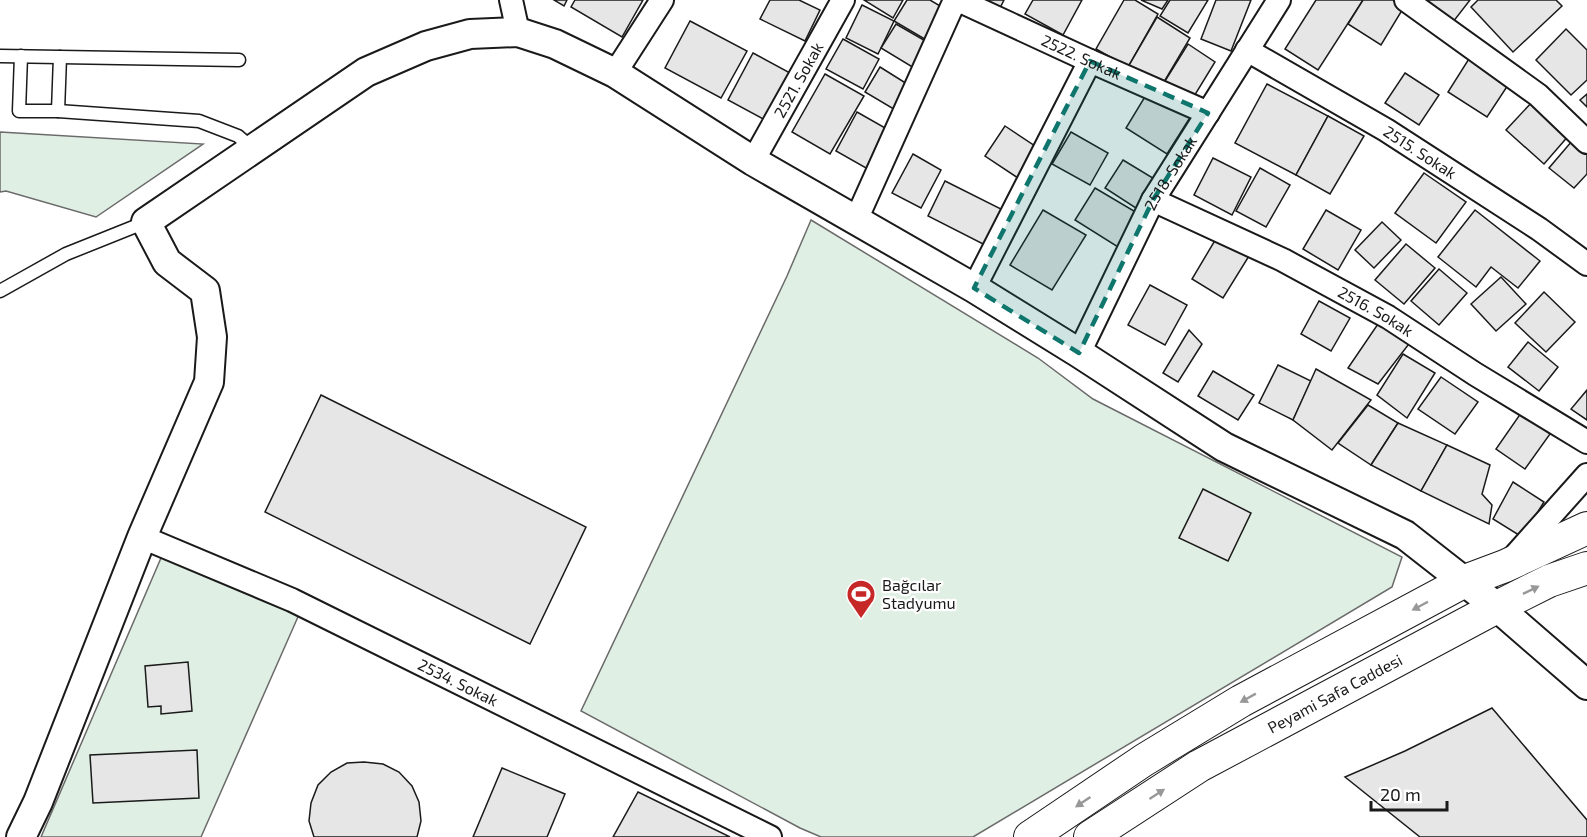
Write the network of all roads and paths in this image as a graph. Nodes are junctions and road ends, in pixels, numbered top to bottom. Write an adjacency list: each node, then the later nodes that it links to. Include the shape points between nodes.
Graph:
1 (511, 0): 7 (street)
2 (662, 0): 14 (street)
3 (843, 0): 19 (street, 2521. Sokak)
4 (956, 0): 13 (street, 2522. Sokak); 21 (street)
5 (1279, 0): 8 (street, 2518. Sokak)
6 (1406, 0): 17 (street, via 1538,95)
7 (519, 32): 14 (street, via 555,44); 18 (street, via 470,34 426,46 366,72)
8 (1247, 50): 16 (street, 2518. Sokak); 23 (street, 2515. Sokak, via 1386,130)
9 (0, 56): 10 (lane)
10 (21, 56): 11 (lane); 15 (lane, via 19,111)
11 (60, 57): 12 (lane); 15 (lane)
12 (239, 60)
13 (1090, 61): 16 (street, 2522. Sokak); 24 (street)
14 (615, 73): 19 (street)
15 (58, 111): 18 (lane, via 199,121 238,136)
16 (1208, 113): 20 (street, 2518. Sokak)
17 (1587, 142)
18 (253, 148): 22 (street)
19 (753, 160): 21 (street)
20 (1153, 200): 26 (street, 2518. Sokak); 27 (street, 2516. Sokak, via 1283,260 1388,317)
21 (856, 220): 24 (street)
22 (146, 222): 25 (lane, via 66,254); 30 (street, via 167,262 205,291 212,337 209,382)
23 (1587, 264)
24 (974, 288): 26 (street)
25 (0, 291)
26 (1079, 353): 33 (street, via 1224,447 1405,535)
27 (1587, 442)
28 (1587, 475): 31 (street)
29 (1587, 528): 31 (main road)
30 (142, 537): 36 (street); 37 (street, 2534. Sokak, via 292,600)
31 (1505, 566): 33 (main road)
32 (1587, 568): 34 (main road, Peyami Safa Caddesi, one-way to 32, via 1549,581)
33 (1465, 581): 34 (street); 38 (main road, one-way to 38, via 1241,701)
34 (1497, 607): 35 (street); 39 (main road, Peyami Safa Caddesi, one-way to 34, via 1200,766)
35 (1587, 685)
36 (21, 837)
37 (770, 837)
38 (1030, 837)
39 (1090, 837)

